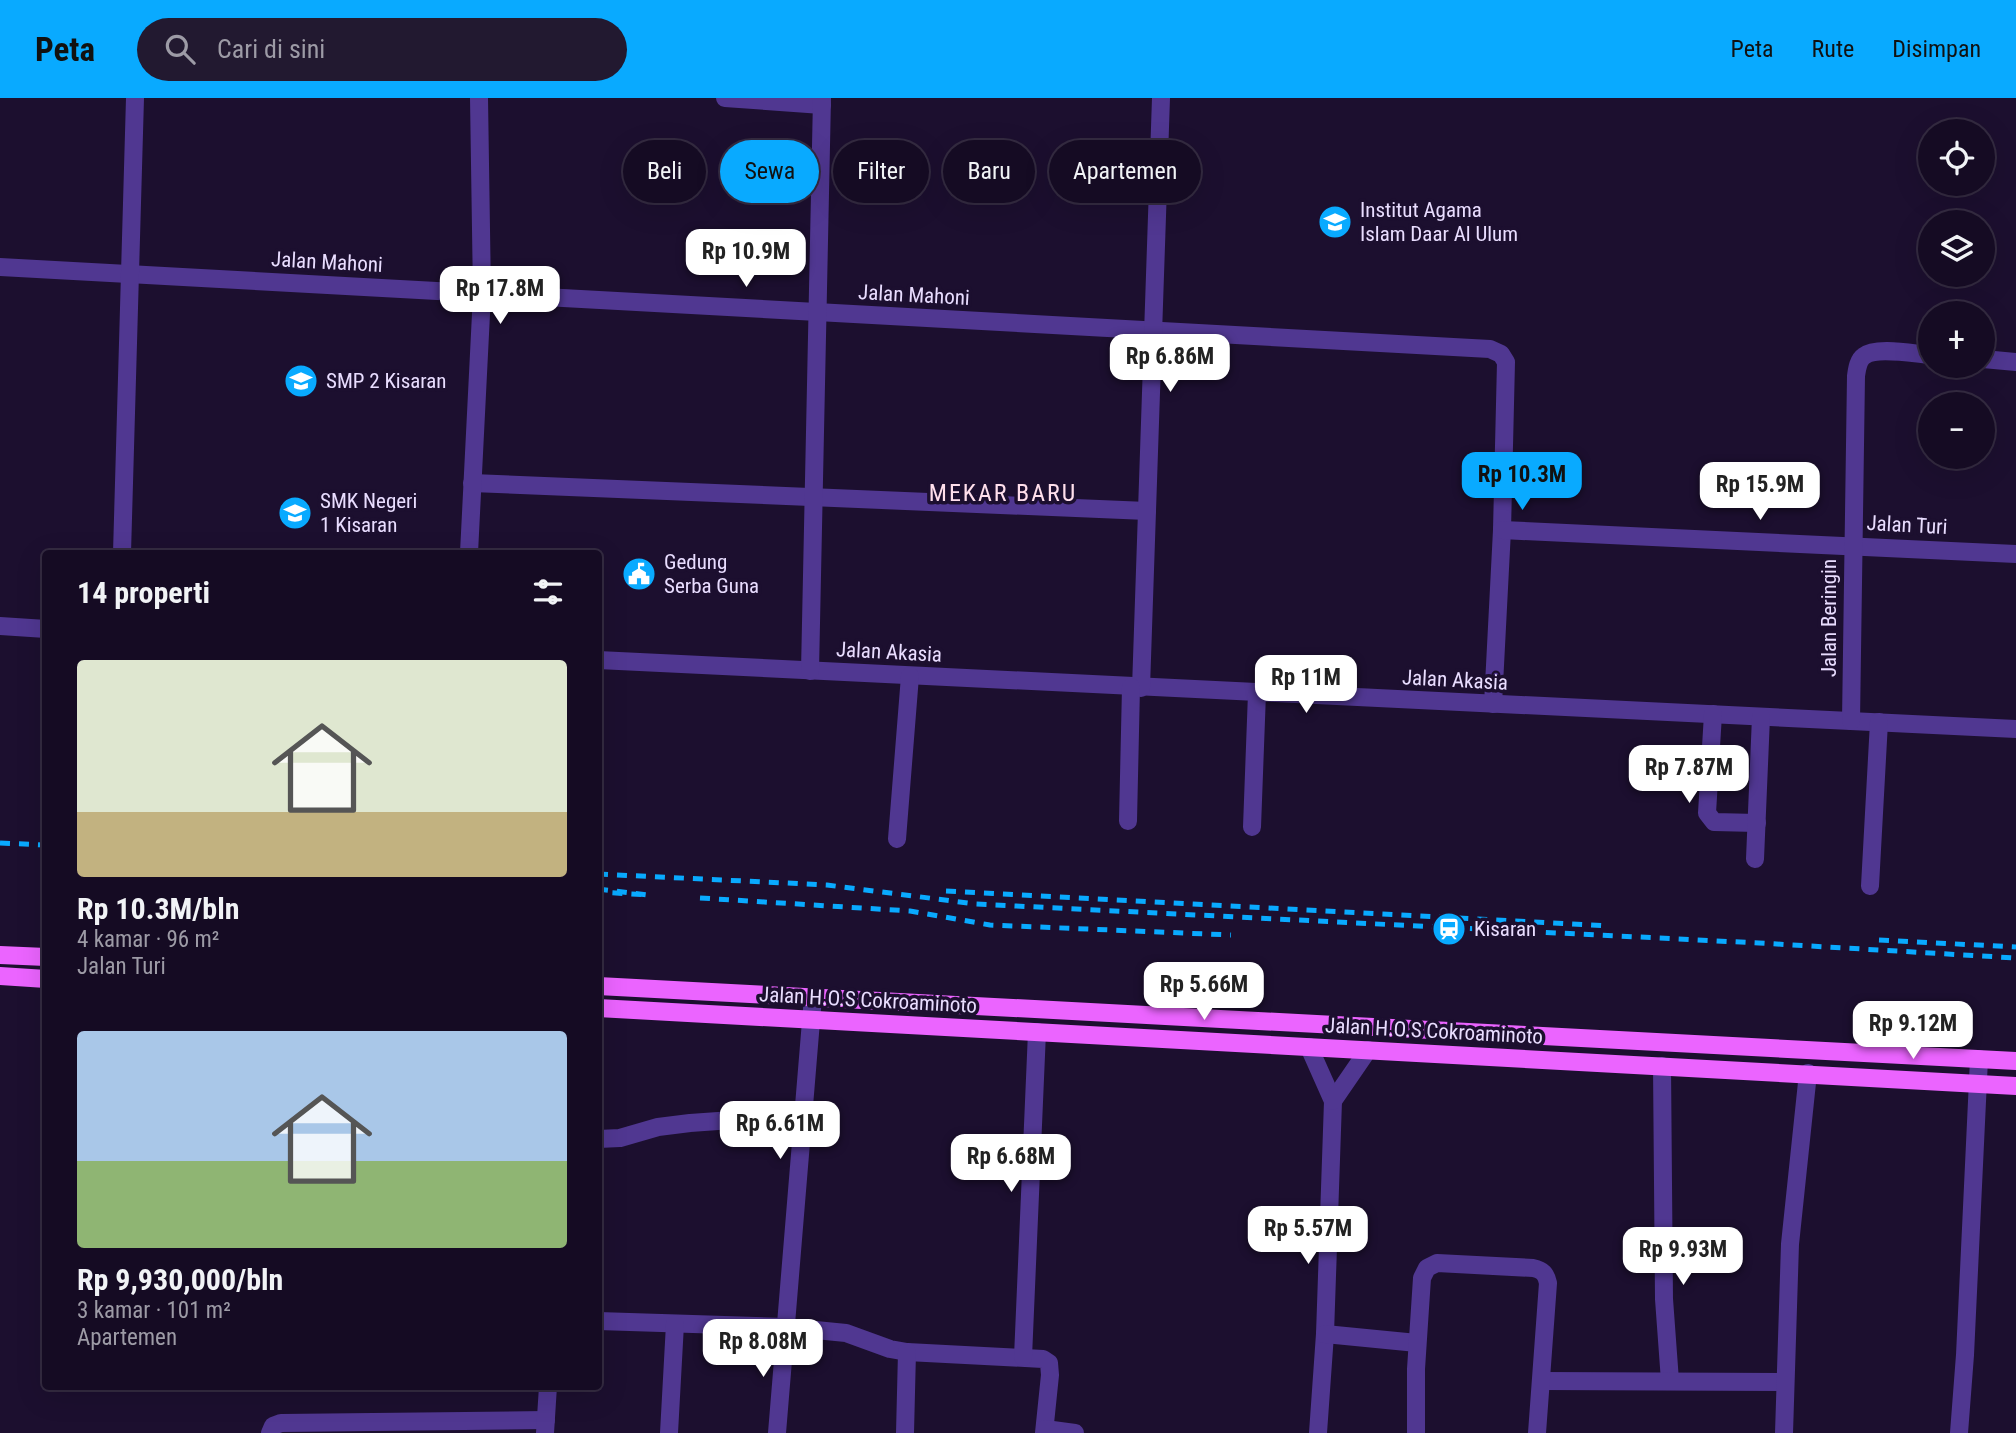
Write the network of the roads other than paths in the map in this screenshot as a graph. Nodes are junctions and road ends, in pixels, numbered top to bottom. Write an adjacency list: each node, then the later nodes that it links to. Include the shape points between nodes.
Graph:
1 (135, 98): 7 (street)
2 (479, 98): 8 (street)
3 (725, 98): 5 (street)
4 (1161, 98): 10 (street)
5 (822, 102): 9 (street)
6 (0, 267): 7 (street, Jalan Mahoni)
7 (130, 274): 8 (street, Jalan Mahoni); 19 (street)
8 (482, 294): 9 (street, Jalan Mahoni); 14 (street)
9 (818, 312): 10 (street, Jalan Mahoni); 15 (street)
10 (1153, 331): 16 (street); 17 (street, Jalan Mahoni, via 1490,349 1501,354 1506,362)
11 (1918, 354): 18 (street, Jalan Beringin, via 1876,351 1860,361 1855,389)
12 (1995, 360): 13 (street)
13 (2016, 362)
14 (472, 484): 15 (street); 20 (street)
15 (814, 498): 16 (street); 25 (street)
16 (1147, 511): 27 (street)
17 (1502, 530): 18 (street, Jalan Turi); 29 (street)
18 (1852, 545): 21 (street, Jalan Turi); 32 (street, Jalan Beringin)
19 (122, 550)
20 (469, 550)
21 (2016, 554)
22 (0, 626): 23 (street)
23 (42, 629)
24 (602, 660): 25 (street, Jalan Akasia)
25 (810, 671): 26 (street, Jalan Akasia)
26 (910, 676): 27 (street, Jalan Akasia); 38 (street)
27 (1136, 688): 28 (street, Jalan Akasia); 35 (street)
28 (1257, 693): 29 (street, Jalan Akasia); 37 (street)
29 (1493, 704): 30 (street, Jalan Akasia)
30 (1713, 714): 31 (street, Jalan Akasia); 36 (street, via 1707,813 1714,822)
31 (1761, 716): 32 (street, Jalan Akasia); 36 (street)
32 (1851, 721): 33 (street, Jalan Akasia)
33 (1879, 722): 34 (street, Jalan Akasia); 40 (street)
34 (2016, 729)
35 (1128, 821)
36 (1757, 823): 39 (street)
37 (1252, 827)
38 (897, 839)
39 (1755, 859)
40 (1870, 886)
41 (0, 955): 42 (main road)
42 (42, 957)
43 (0, 976): 44 (main road)
44 (42, 979)
45 (602, 986): 46 (main road, Jalan H.O.S Cokroaminoto)
46 (813, 997): 48 (street); 52 (main road, Jalan H.O.S Cokroaminoto)
47 (602, 1008): 48 (main road, Jalan H.O.S Cokroaminoto)
48 (812, 1019): 49 (main road, Jalan H.O.S Cokroaminoto); 59 (street)
49 (1037, 1032): 50 (main road, Jalan H.O.S Cokroaminoto); 67 (street)
50 (1309, 1047): 51 (main road, Jalan H.O.S Cokroaminoto); 58 (street)
51 (1368, 1050): 54 (main road, Jalan H.O.S Cokroaminoto); 58 (street)
52 (1979, 1059): 53 (main road, Jalan H.O.S Cokroaminoto); 56 (street)
53 (2016, 1061)
54 (1662, 1066): 55 (main road, Jalan H.O.S Cokroaminoto); 69 (street, via 1664,1299)
55 (1808, 1073): 56 (main road, Jalan H.O.S Cokroaminoto); 70 (street, via 1790,1244)
56 (1978, 1084): 57 (main road, Jalan H.O.S Cokroaminoto); 84 (street)
57 (2016, 1086)
58 (1333, 1101): 64 (street)
59 (803, 1115): 60 (street, via 690,1123); 63 (street)
60 (602, 1139)
61 (602, 1321): 62 (street)
62 (675, 1324): 63 (street); 76 (street)
63 (785, 1328): 66 (street, via 846,1333); 77 (street)
64 (1325, 1334): 65 (street); 80 (street)
65 (1418, 1343): 68 (street, via 1422,1279 1427,1268 1437,1263 1541,1269 1548,1283); 81 (street)
66 (907, 1352): 67 (street); 78 (street)
67 (1023, 1357): 74 (street, via 1049,1363)
68 (1542, 1381): 69 (street); 82 (street)
69 (1670, 1381): 70 (street)
70 (1785, 1382): 83 (street)
71 (548, 1390): 72 (street)
72 (545, 1427): 73 (street)
73 (387, 1428): 75 (street, via 281,1423)
74 (1044, 1431): 79 (street)
75 (270, 1433)
76 (669, 1433)
77 (777, 1433)
78 (905, 1433)
79 (1076, 1433)
80 (1318, 1433)
81 (1416, 1433)
82 (1537, 1433)
83 (1784, 1433)
84 (1959, 1433)

